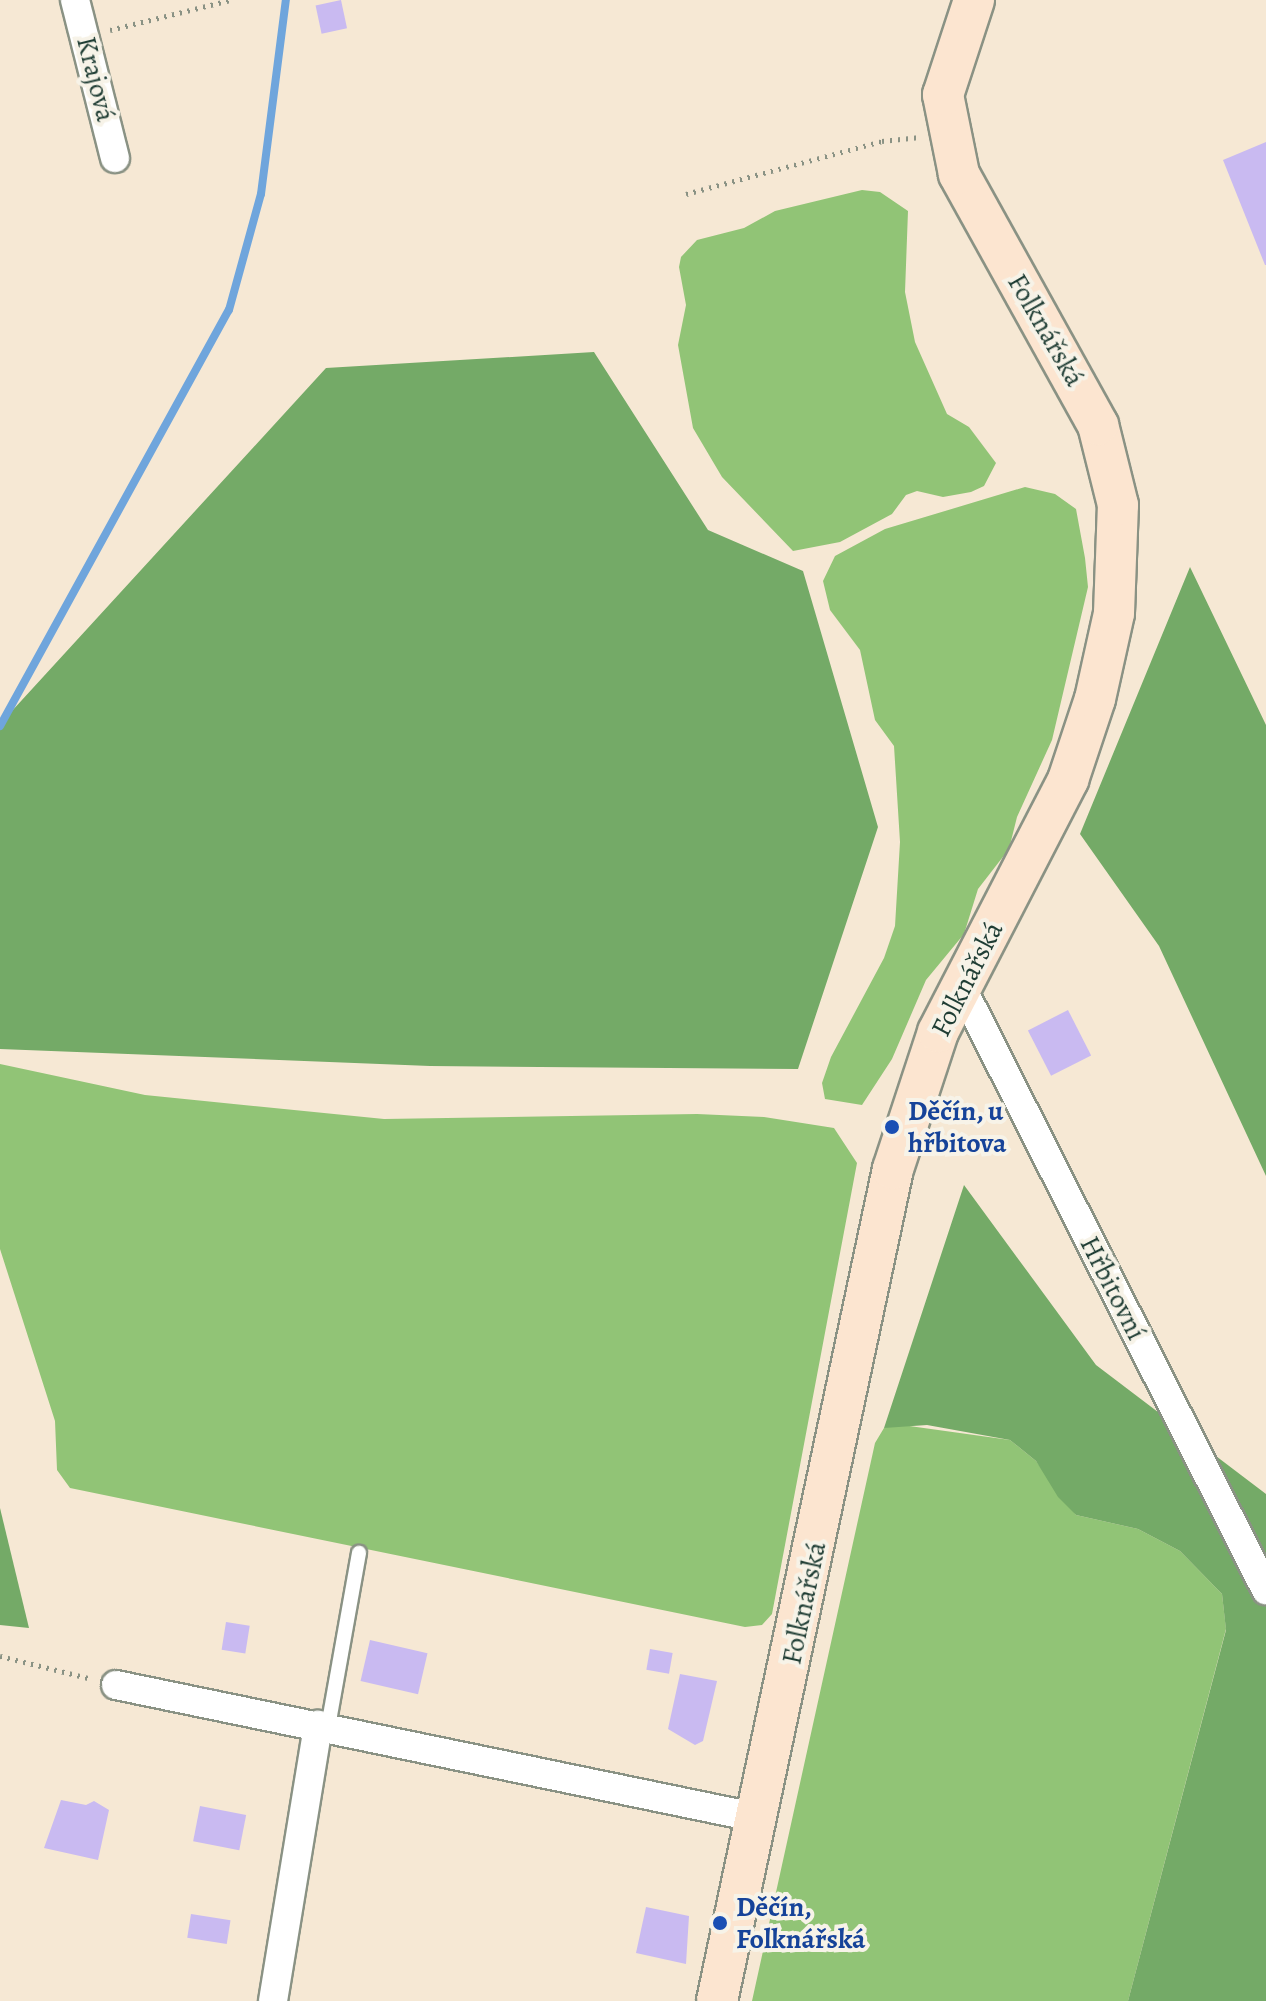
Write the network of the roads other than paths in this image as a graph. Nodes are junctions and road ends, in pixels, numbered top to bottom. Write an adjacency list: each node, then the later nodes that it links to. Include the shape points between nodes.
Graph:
1 (75, 0): 3 (street, Krajová)
2 (974, 0): 4 (street, Folknářská, via 943,95 959,174 1098,425 1113,474 1120,537 1106,656 1083,740 1051,818)
3 (115, 158)
4 (961, 986): 6 (street, Hřbitovní); 9 (street, Folknářská, via 919,1081 893,1169)
5 (359, 1553): 8 (lane)
6 (1266, 1590)
7 (116, 1685): 8 (street)
8 (323, 1726): 9 (street); 10 (street)
9 (759, 1818): 11 (street, Folknářská)
10 (273, 2001)
11 (717, 2001)

